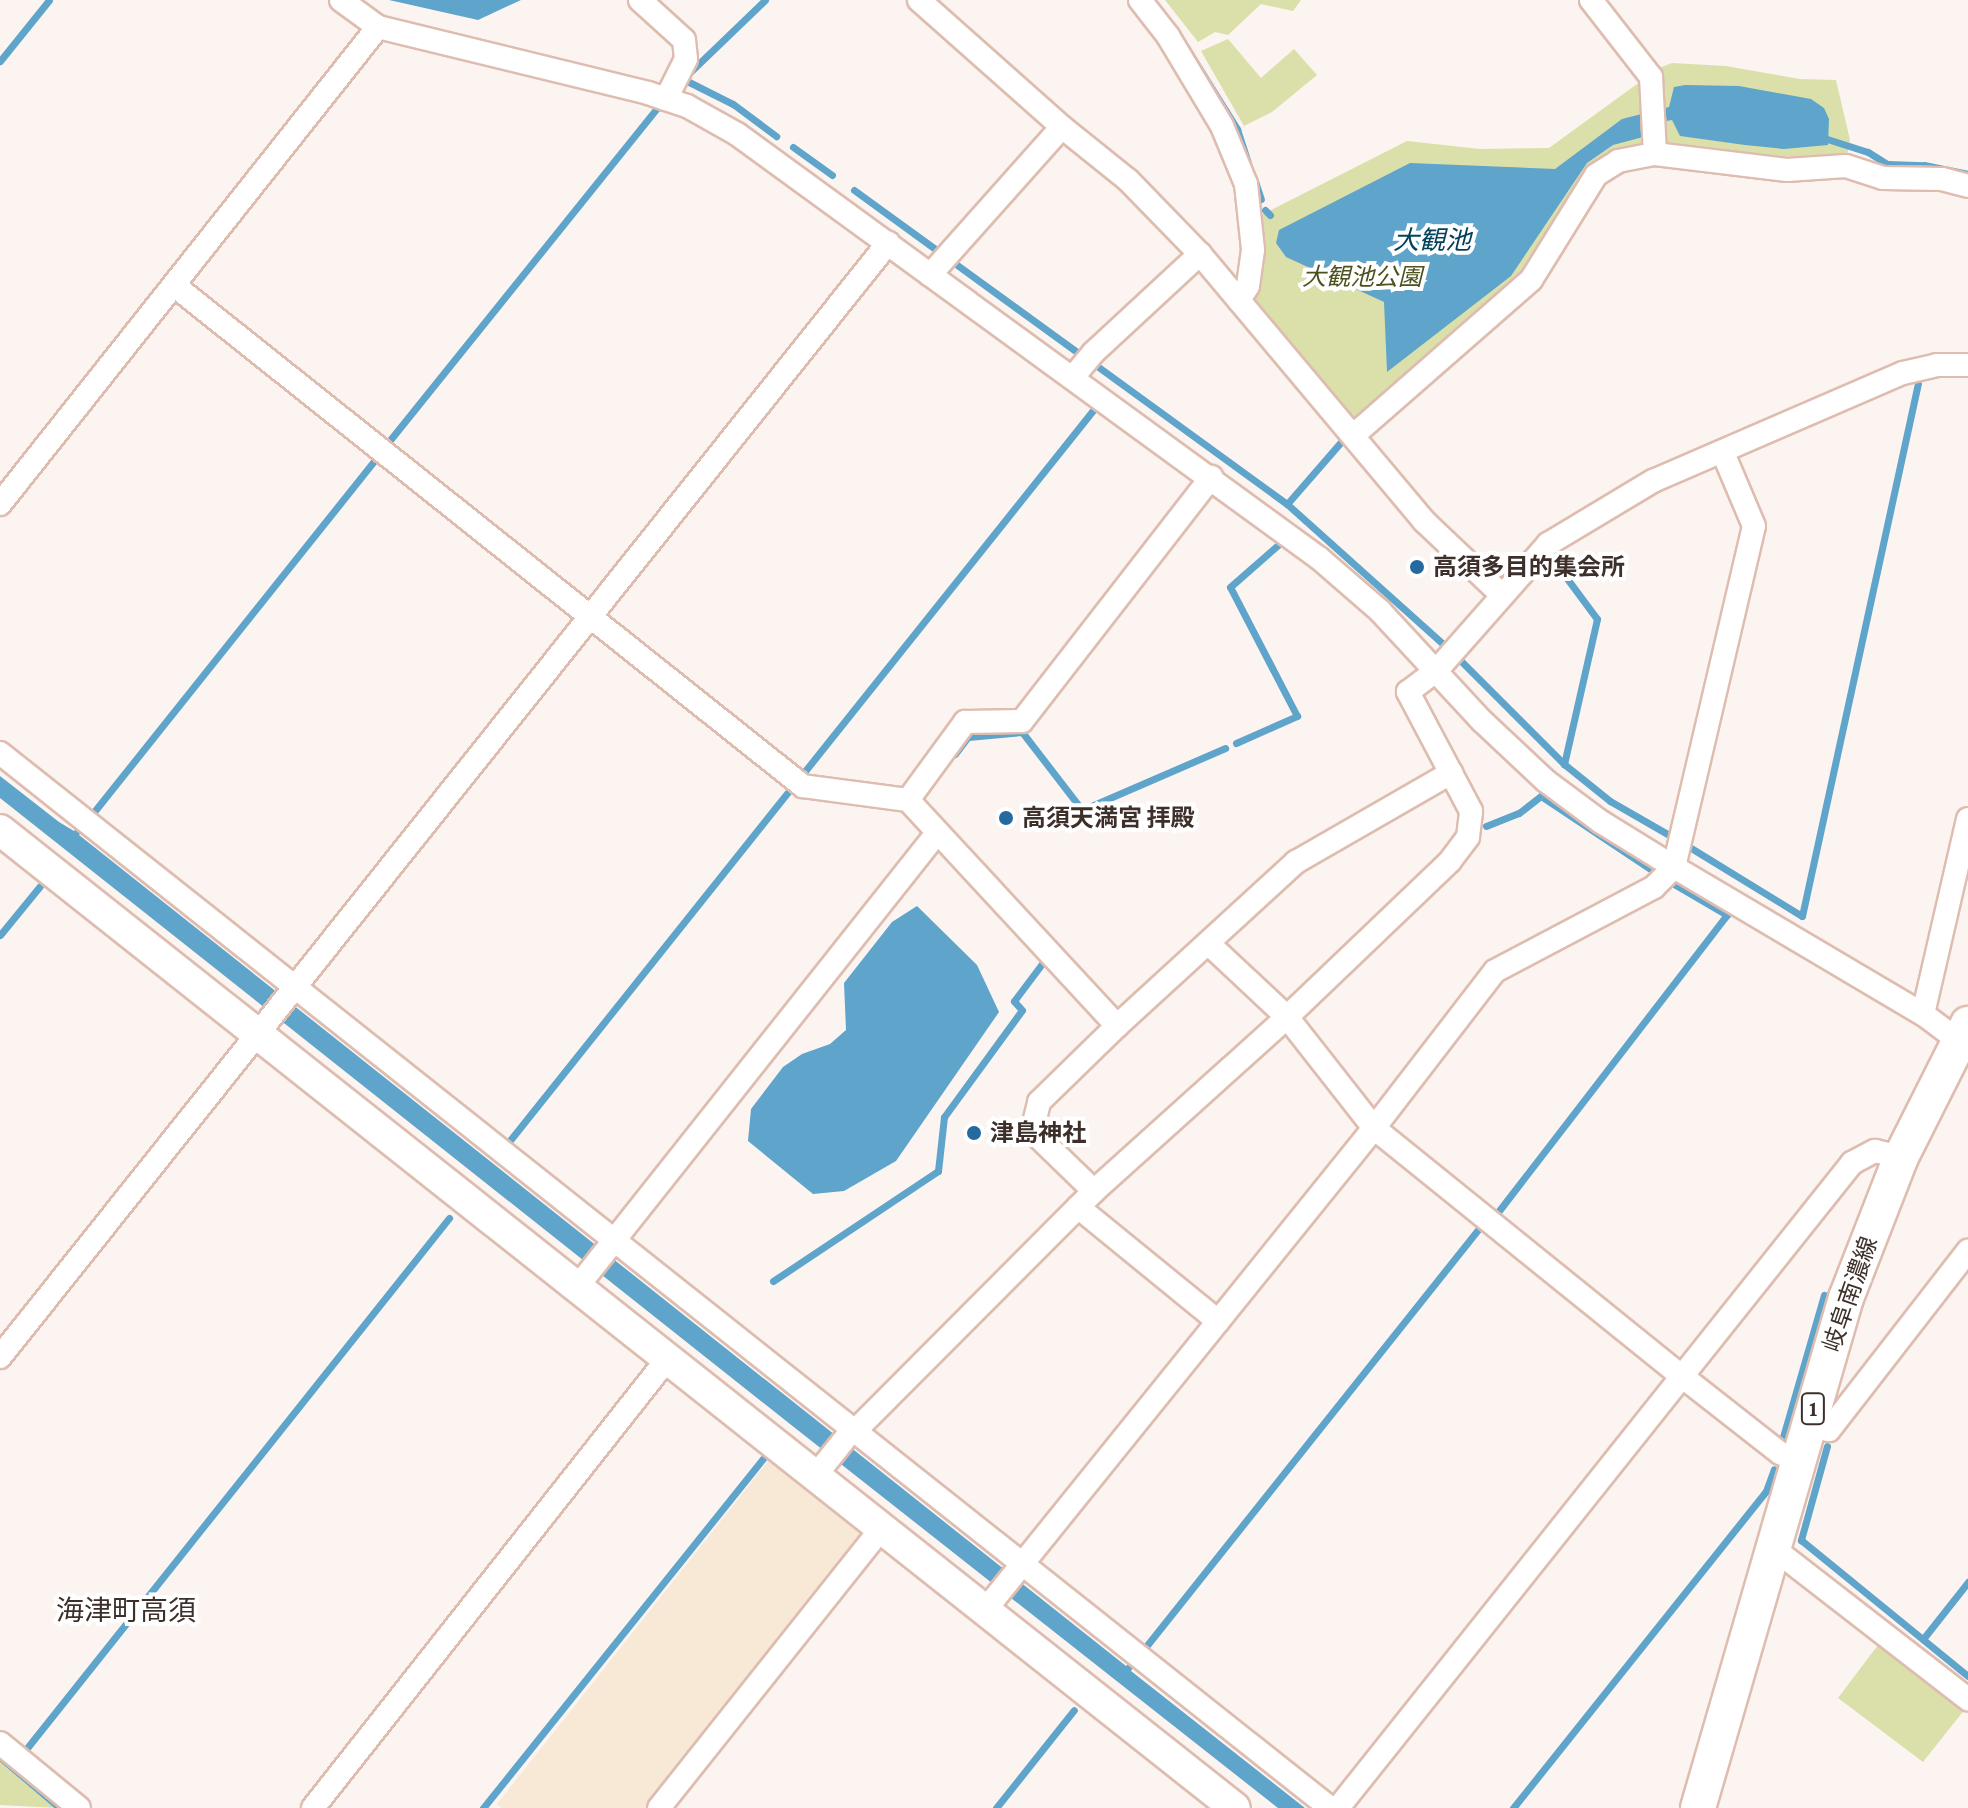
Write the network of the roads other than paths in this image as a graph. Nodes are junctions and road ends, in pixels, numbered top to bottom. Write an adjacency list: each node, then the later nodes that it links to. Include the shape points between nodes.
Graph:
1 (341, 0): 6 (street)
2 (640, 0): 7 (street, via 684,40 686,59)
3 (919, 0): 8 (street)
4 (1140, 0): 15 (street, via 1222,126 1246,184 1253,250 1248,286)
5 (1591, 0): 9 (street, via 1648,72 1656,115)
6 (378, 27): 7 (street); 14 (street)
7 (666, 99): 11 (street, via 737,134)
8 (1062, 127): 12 (street, via 1128,180); 13 (street)
9 (1655, 154): 10 (street, via 1787,170 1846,166 1883,178 1942,179); 18 (street, via 1618,161 1596,175 1531,280)
10 (1968, 186)
11 (888, 243): 13 (street); 23 (street)
12 (1200, 254): 15 (street); 17 (street)
13 (930, 275): 17 (street)
14 (175, 286): 21 (street); 23 (street)
15 (1239, 300): 18 (street)
16 (1968, 365): 19 (street, via 1903,373)
17 (1073, 377): 20 (street)
18 (1355, 434): 22 (street, via 1424,521)
19 (1723, 453): 22 (street, via 1653,481 1548,544); 31 (street, via 1754,526)
20 (1211, 477): 24 (street, via 1320,559); 27 (street, via 1022,721 965,722)
21 (0, 504)
22 (1502, 595): 24 (street)
23 (592, 616): 27 (street, via 803,786); 33 (street)
24 (1437, 670): 26 (street, via 1408,692); 31 (street, via 1539,777)
25 (0, 753): 33 (street)
26 (1451, 773): 32 (street, via 1296,862); 35 (street, via 1471,811 1468,837 1450,861)
27 (908, 800): 30 (street)
28 (1968, 819): 34 (street)
29 (0, 830): 36 (street)
30 (937, 833): 37 (street); 42 (street)
31 (1674, 867): 34 (street); 39 (street, via 1654,887 1495,971)
32 (1209, 944): 35 (street); 37 (street)
33 (292, 992): 36 (street); 42 (street)
34 (1923, 1014): 38 (street)
35 (1287, 1017): 39 (street); 41 (street)
36 (266, 1025): 44 (street); 46 (street)
37 (1117, 1026): 41 (street, via 1039,1102 1032,1131)
38 (1965, 1038): 40 (main road, 岐阜南濃線 / 1)
39 (1374, 1128): 45 (street); 48 (street)
40 (1901, 1157): 48 (street, via 1875,1151 1852,1163); 49 (main road, 岐阜南濃線 / 1, via 1846,1298)
41 (1086, 1199): 45 (street); 50 (street)
42 (611, 1244): 44 (street); 50 (street)
43 (1968, 1251): 49 (street, via 1829,1430)
44 (583, 1280): 47 (street)
45 (1218, 1321): 55 (street)
46 (0, 1357)
47 (668, 1358): 52 (street); 60 (street)
48 (1683, 1377): 51 (street, via 1780,1453); 64 (street)
49 (1808, 1426): 51 (main road, 岐阜南濃線 / 1)
50 (851, 1433): 52 (street); 55 (street)
51 (1798, 1461): 54 (main road, 岐阜南濃線 / 1)
52 (822, 1467): 53 (street)
53 (882, 1528): 56 (street); 61 (street)
54 (1773, 1548): 57 (street); 65 (main road, 岐阜南濃線 / 1)
55 (1019, 1568): 56 (street); 63 (street)
56 (989, 1605): 62 (street)
57 (1968, 1699)
58 (0, 1743): 59 (street)
59 (79, 1808)
60 (313, 1808)
61 (659, 1808)
62 (1235, 1808)
63 (1330, 1808)
64 (1338, 1808)
65 (1698, 1808)

